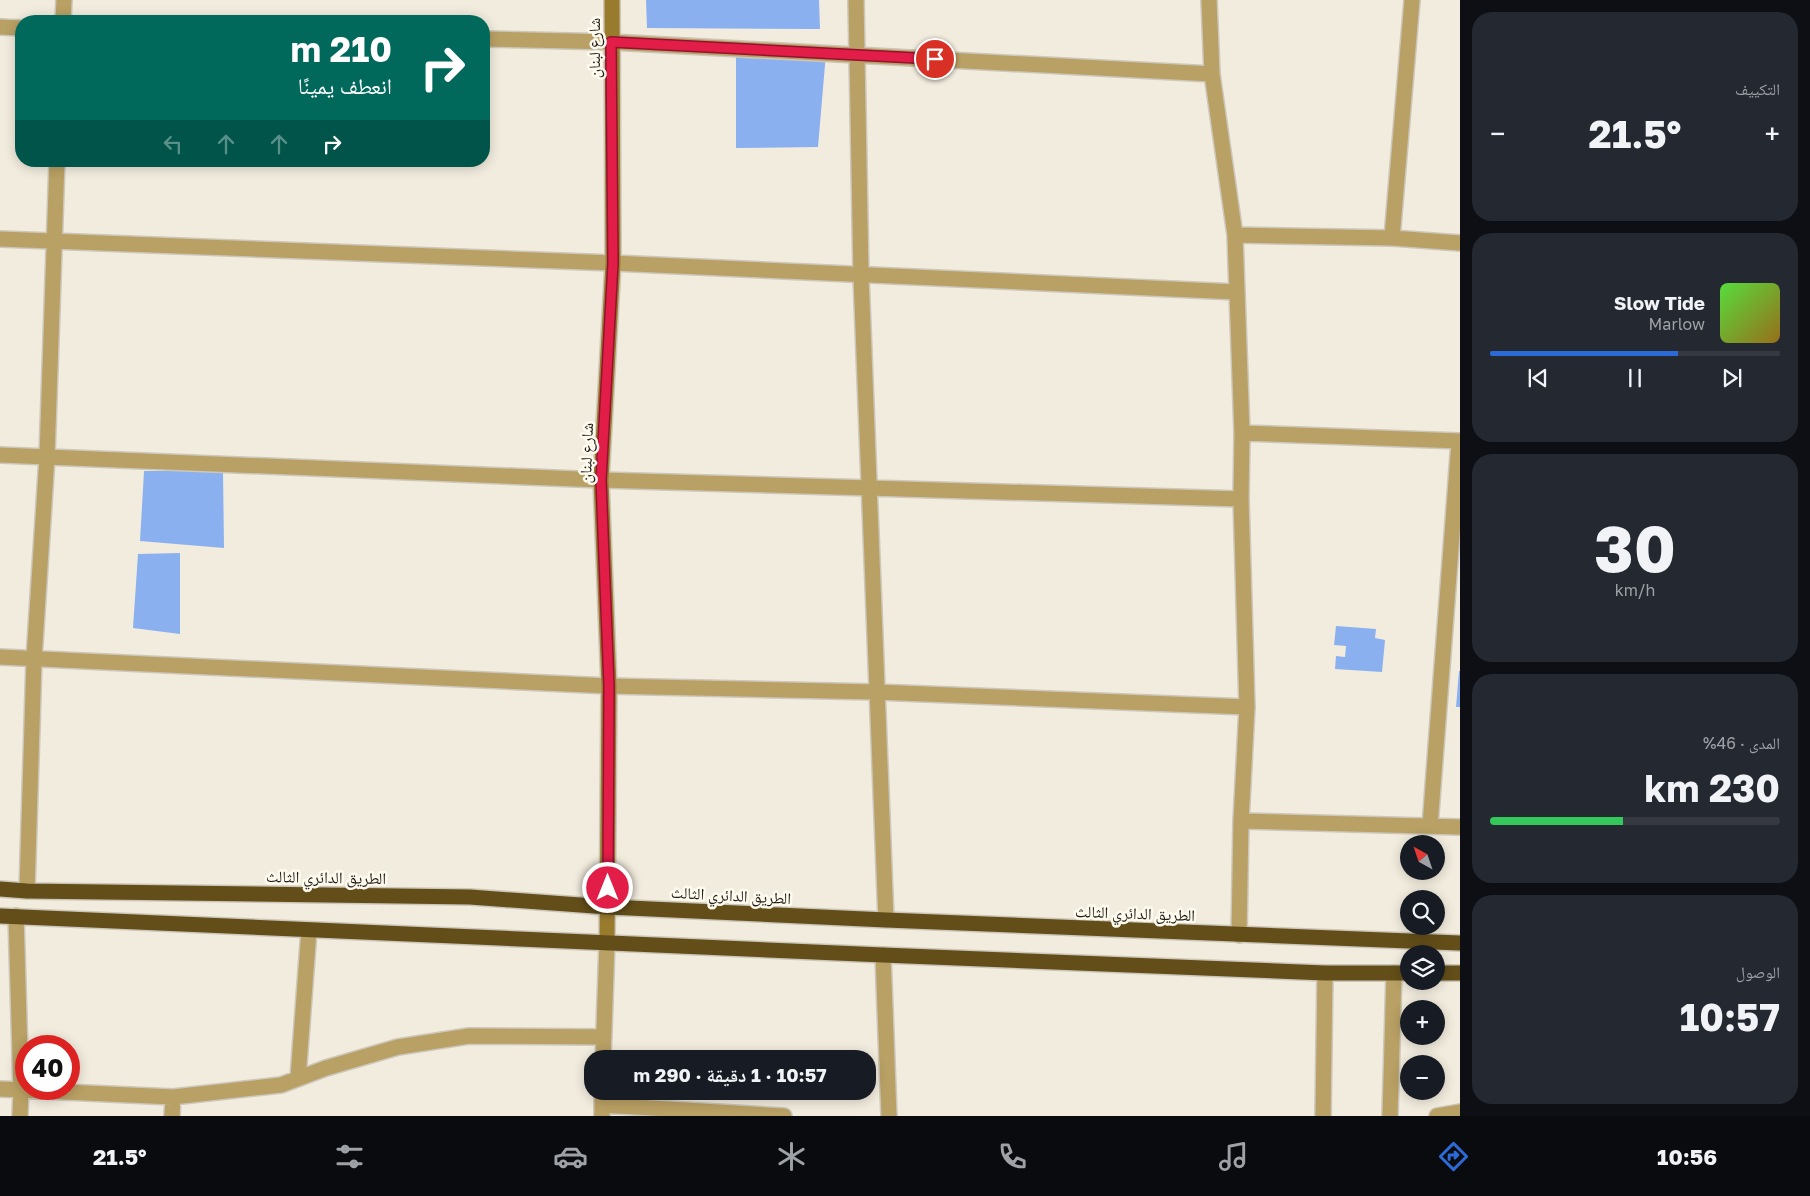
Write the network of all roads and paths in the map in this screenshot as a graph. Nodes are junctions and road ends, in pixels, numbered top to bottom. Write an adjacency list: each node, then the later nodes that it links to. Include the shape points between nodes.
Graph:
1 (64, 0): 6 (street)
2 (612, 0): 10 (street, شارع لبنان)
3 (856, 0): 11 (street)
4 (1208, 0): 12 (street)
5 (1412, 0): 15 (street)
6 (63, 15)
7 (0, 27): 8 (street)
8 (15, 28)
9 (490, 39): 10 (street)
10 (611, 42): 11 (street); 19 (street, شارع لبنان)
11 (856, 55): 12 (street); 20 (street)
12 (1212, 74): 14 (street)
13 (57, 167): 17 (street)
14 (1235, 235): 15 (street); 21 (street)
15 (1392, 238): 18 (street)
16 (0, 239): 17 (street)
17 (54, 241): 19 (street); 25 (street)
18 (1460, 243)
19 (613, 263): 20 (street); 26 (street, شارع لبنان)
20 (861, 276): 21 (street); 27 (street)
21 (1236, 292): 22 (street)
22 (1242, 433): 23 (street); 28 (street)
23 (1460, 442): 35 (street)
24 (0, 455): 25 (street)
25 (47, 457): 26 (street); 30 (street)
26 (601, 480): 27 (street); 31 (street, شارع لبنان)
27 (869, 489): 28 (street); 32 (street)
28 (1241, 499): 33 (street)
29 (0, 657): 30 (street)
30 (34, 659): 31 (street); 38 (street)
31 (609, 686): 32 (street); 39 (street, شارع لبنان)
32 (876, 692): 33 (street); 42 (street)
33 (1248, 707): 34 (street)
34 (1241, 821): 35 (street); 44 (street)
35 (1430, 826): 36 (street)
36 (1460, 827)
37 (0, 889): 38 (highway, الطريق الدائري الثالث)
38 (27, 891): 39 (highway, الطريق الدائري الثالث, via 470,897)
39 (608, 907): 42 (highway, الطريق الدائري الثالث); 45 (street, شارع لبنان)
40 (0, 916): 41 (highway)
41 (16, 916): 43 (highway); 53 (street)
42 (886, 920): 44 (highway, الطريق الدائري الثالث)
43 (310, 930): 45 (highway); 56 (street)
44 (1239, 935): 46 (highway, الطريق الدائري الثالث)
45 (607, 943): 47 (highway); 54 (street)
46 (1460, 943)
47 (883, 955): 48 (highway); 67 (street)
48 (1325, 973): 49 (highway); 68 (street)
49 (1400, 973)
50 (1445, 973): 51 (highway)
51 (1460, 973)
52 (1401, 990): 69 (street)
53 (19, 1035)
54 (604, 1037): 55 (street); 56 (street, via 469,1036 398,1047)
55 (603, 1050)
56 (298, 1078): 60 (street, via 282,1085)
57 (0, 1089): 58 (street)
58 (15, 1090)
59 (80, 1093): 60 (street)
60 (173, 1097): 65 (street)
61 (21, 1100): 64 (street)
62 (602, 1104): 66 (street)
63 (1460, 1112): 70 (street)
64 (20, 1116)
65 (172, 1116)
66 (784, 1116)
67 (889, 1116)
68 (1323, 1116)
69 (1390, 1116)
70 (1437, 1116)

